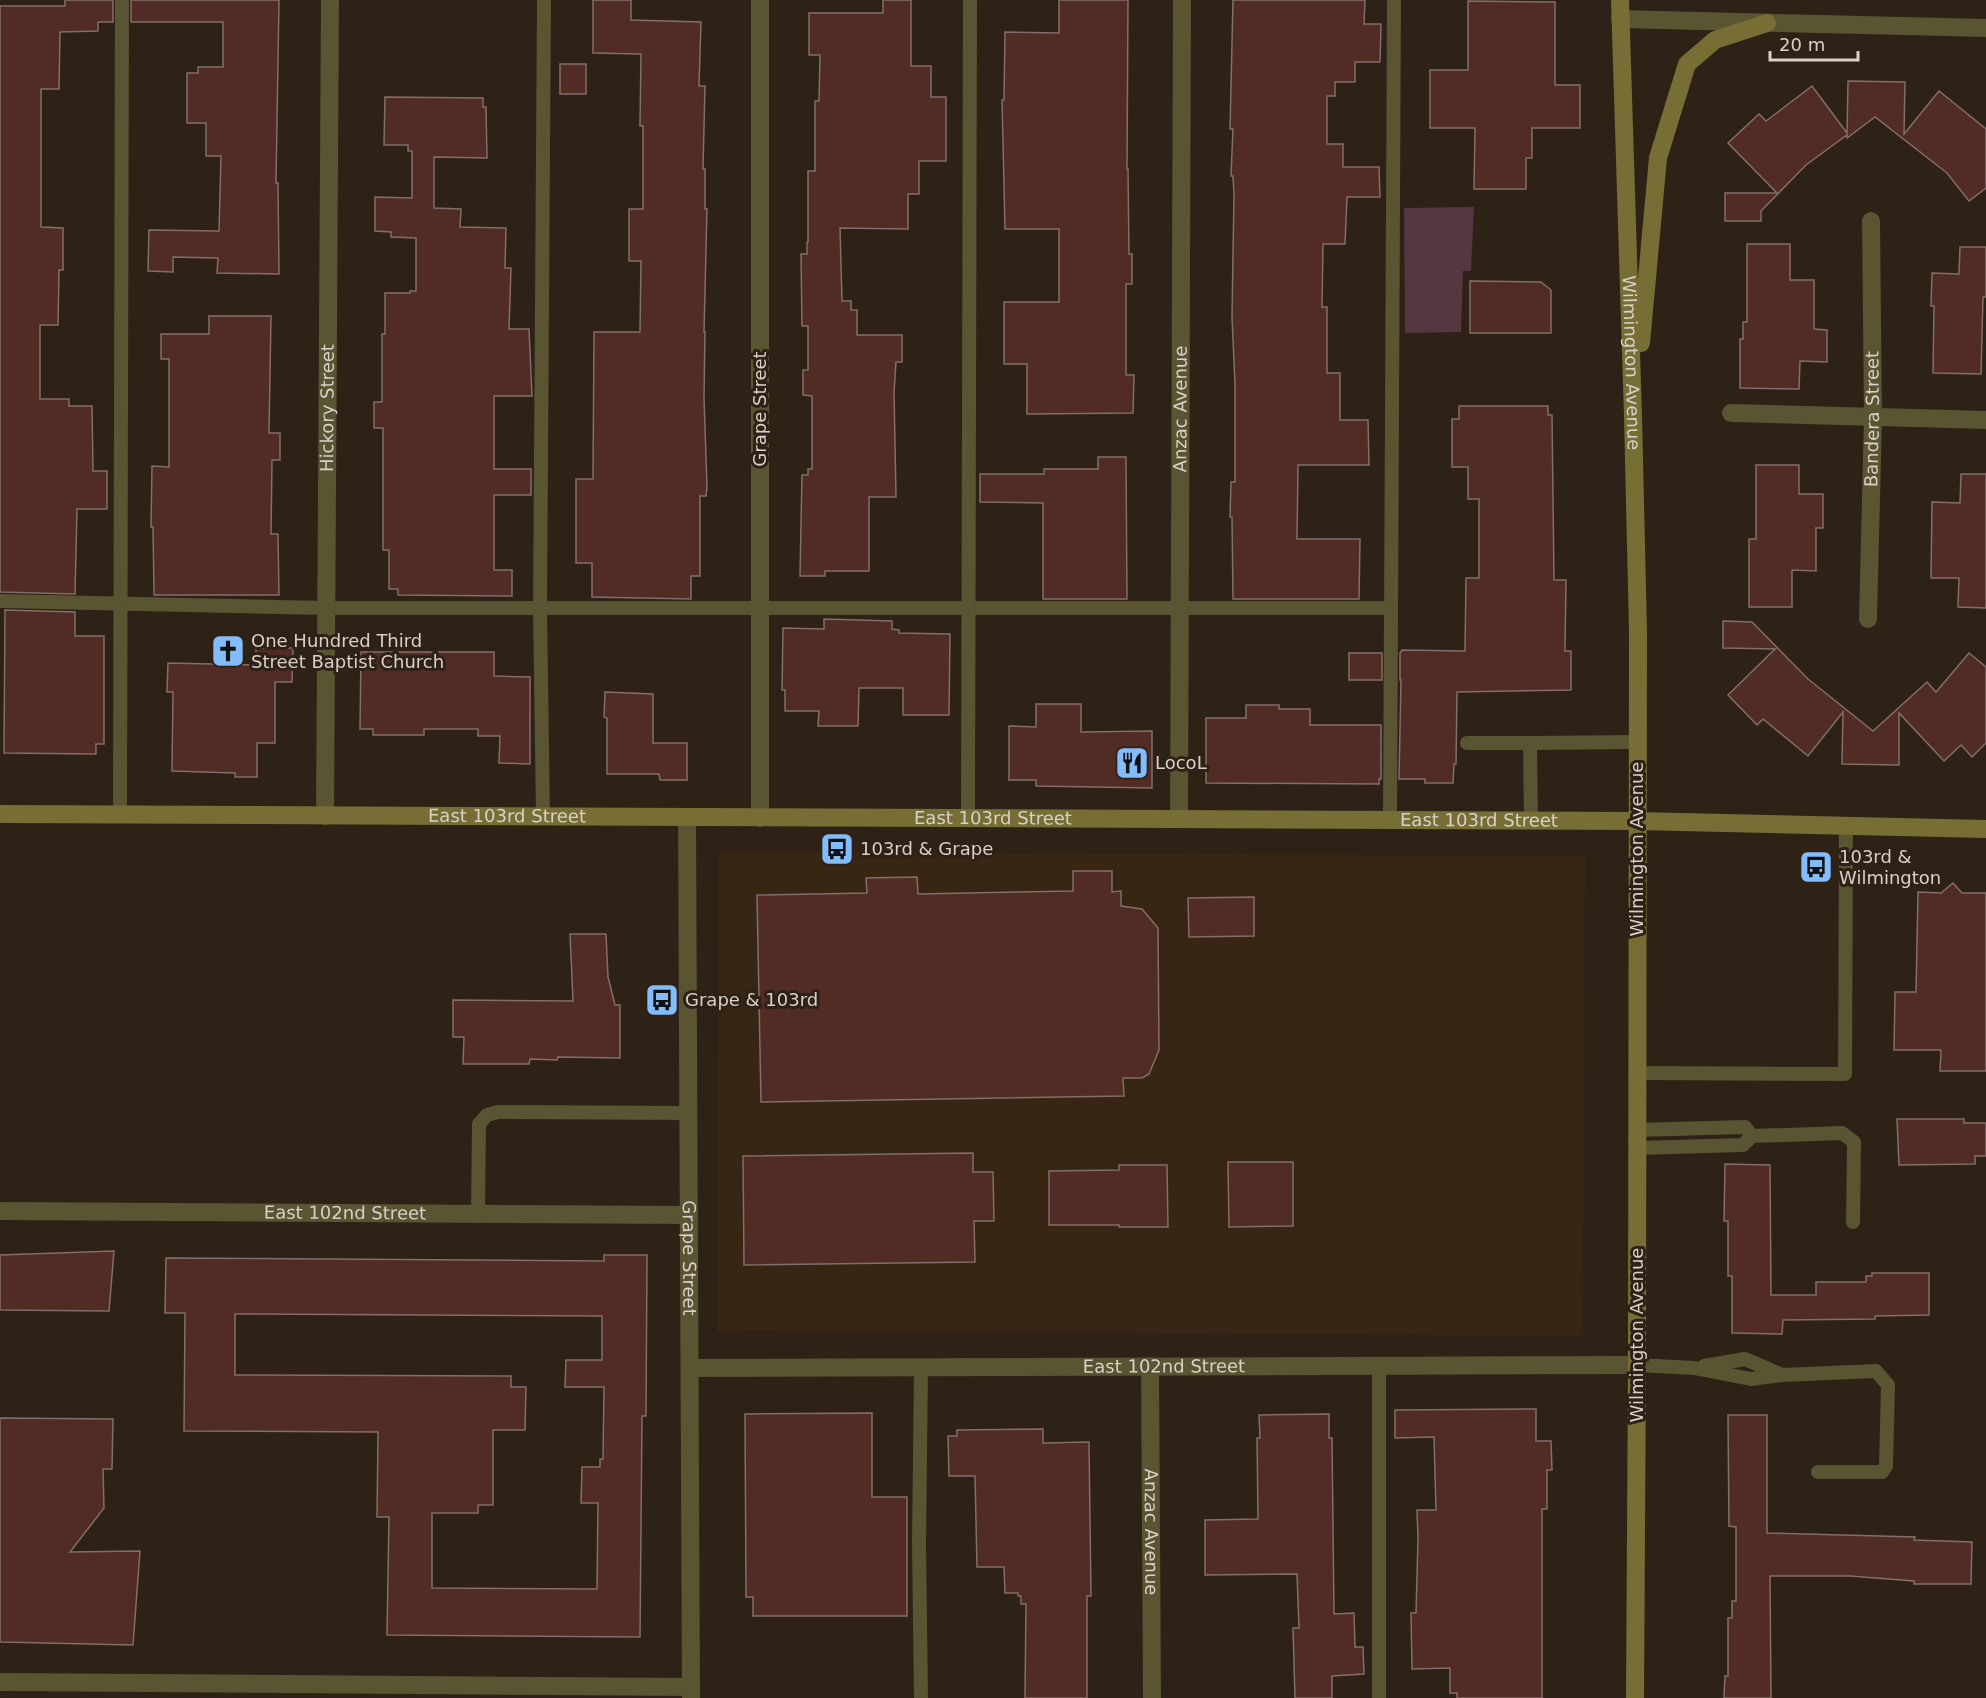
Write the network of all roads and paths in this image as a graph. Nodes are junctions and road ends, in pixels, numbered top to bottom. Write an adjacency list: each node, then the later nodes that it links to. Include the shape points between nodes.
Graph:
1 (122, 0): 18 (lane)
2 (330, 0): 21 (street, Hickory Street)
3 (544, 0): 22 (lane)
4 (760, 0): 23 (street, Grape Street)
5 (970, 0): 20 (lane)
6 (1182, 0): 19 (street, Anzac Avenue)
7 (1394, 0): 24 (lane)
8 (1620, 0): 9 (main road, Wilmington Avenue)
9 (1620, 19): 10 (street); 14 (main road, Wilmington Avenue)
10 (1767, 23): 11 (street); 14 (main road, via 1715,40 1687,64 1658,159)
11 (1986, 28)
12 (1871, 221): 15 (street, Bandera Street)
13 (1731, 413): 15 (street)
14 (1634, 416): 26 (main road, Wilmington Avenue)
15 (1873, 417): 16 (street); 25 (street, Bandera Street)
16 (1986, 420)
17 (0, 602): 18 (lane)
18 (120, 604): 21 (lane); 30 (lane)
19 (1179, 606): 20 (lane); 24 (lane); 36 (street, Anzac Avenue)
20 (967, 607): 23 (lane); 35 (lane)
21 (325, 608): 22 (lane); 31 (street, Hickory Street)
22 (540, 608): 23 (lane); 32 (lane)
23 (760, 608): 34 (street, Grape Street)
24 (1391, 608): 37 (lane)
25 (1868, 619)
26 (1637, 742): 28 (lane); 39 (main road, Wilmington Avenue)
27 (1467, 743): 28 (lane)
28 (1530, 743): 38 (lane)
29 (0, 814): 30 (main road, East 103rd Street)
30 (120, 815): 31 (main road, East 103rd Street)
31 (325, 816): 32 (main road, East 103rd Street)
32 (543, 817): 33 (main road, East 103rd Street)
33 (687, 818): 34 (main road, East 103rd Street); 43 (street, Grape Street)
34 (760, 818): 35 (main road, East 103rd Street)
35 (968, 818): 36 (main road, East 103rd Street)
36 (1179, 819): 37 (main road, East 103rd Street)
37 (1390, 820): 38 (main road, East 103rd Street)
38 (1531, 820): 39 (main road, East 103rd Street)
39 (1637, 821): 40 (main road, East 103rd Street); 42 (main road, Wilmington Avenue)
40 (1846, 825): 41 (main road, East 103rd Street); 42 (lane, via 1845,1074)
41 (1986, 829)
42 (1637, 1073): 44 (main road, Wilmington Avenue)
43 (689, 1113): 46 (lane, via 487,1115 479,1124); 47 (street, Grape Street)
44 (1637, 1139): 48 (lane, via 1743,1145 1752,1136 1842,1133 1854,1142); 49 (main road, Wilmington Avenue)
45 (0, 1211): 46 (street, East 102nd Street)
46 (478, 1214): 47 (street, East 102nd Street)
47 (689, 1215): 53 (street, Grape Street)
48 (1853, 1222)
49 (1637, 1365): 51 (street, East 102nd Street); 54 (lane, via 1694,1368 1745,1359 1782,1375 1876,1371 1888,1385 1886,1466 1882,1472); 60 (main road, Wilmington Avenue)
50 (1150, 1366): 51 (street, East 102nd Street); 52 (street, East 102nd Street); 58 (street, Anzac Avenue)
51 (1379, 1366): 59 (lane)
52 (921, 1367): 53 (street, East 102nd Street); 57 (lane)
53 (690, 1368): 56 (street, Grape Street)
54 (1818, 1472)
55 (0, 1682): 56 (street)
56 (691, 1692)
57 (921, 1698)
58 (1152, 1698)
59 (1379, 1698)
60 (1635, 1698)

